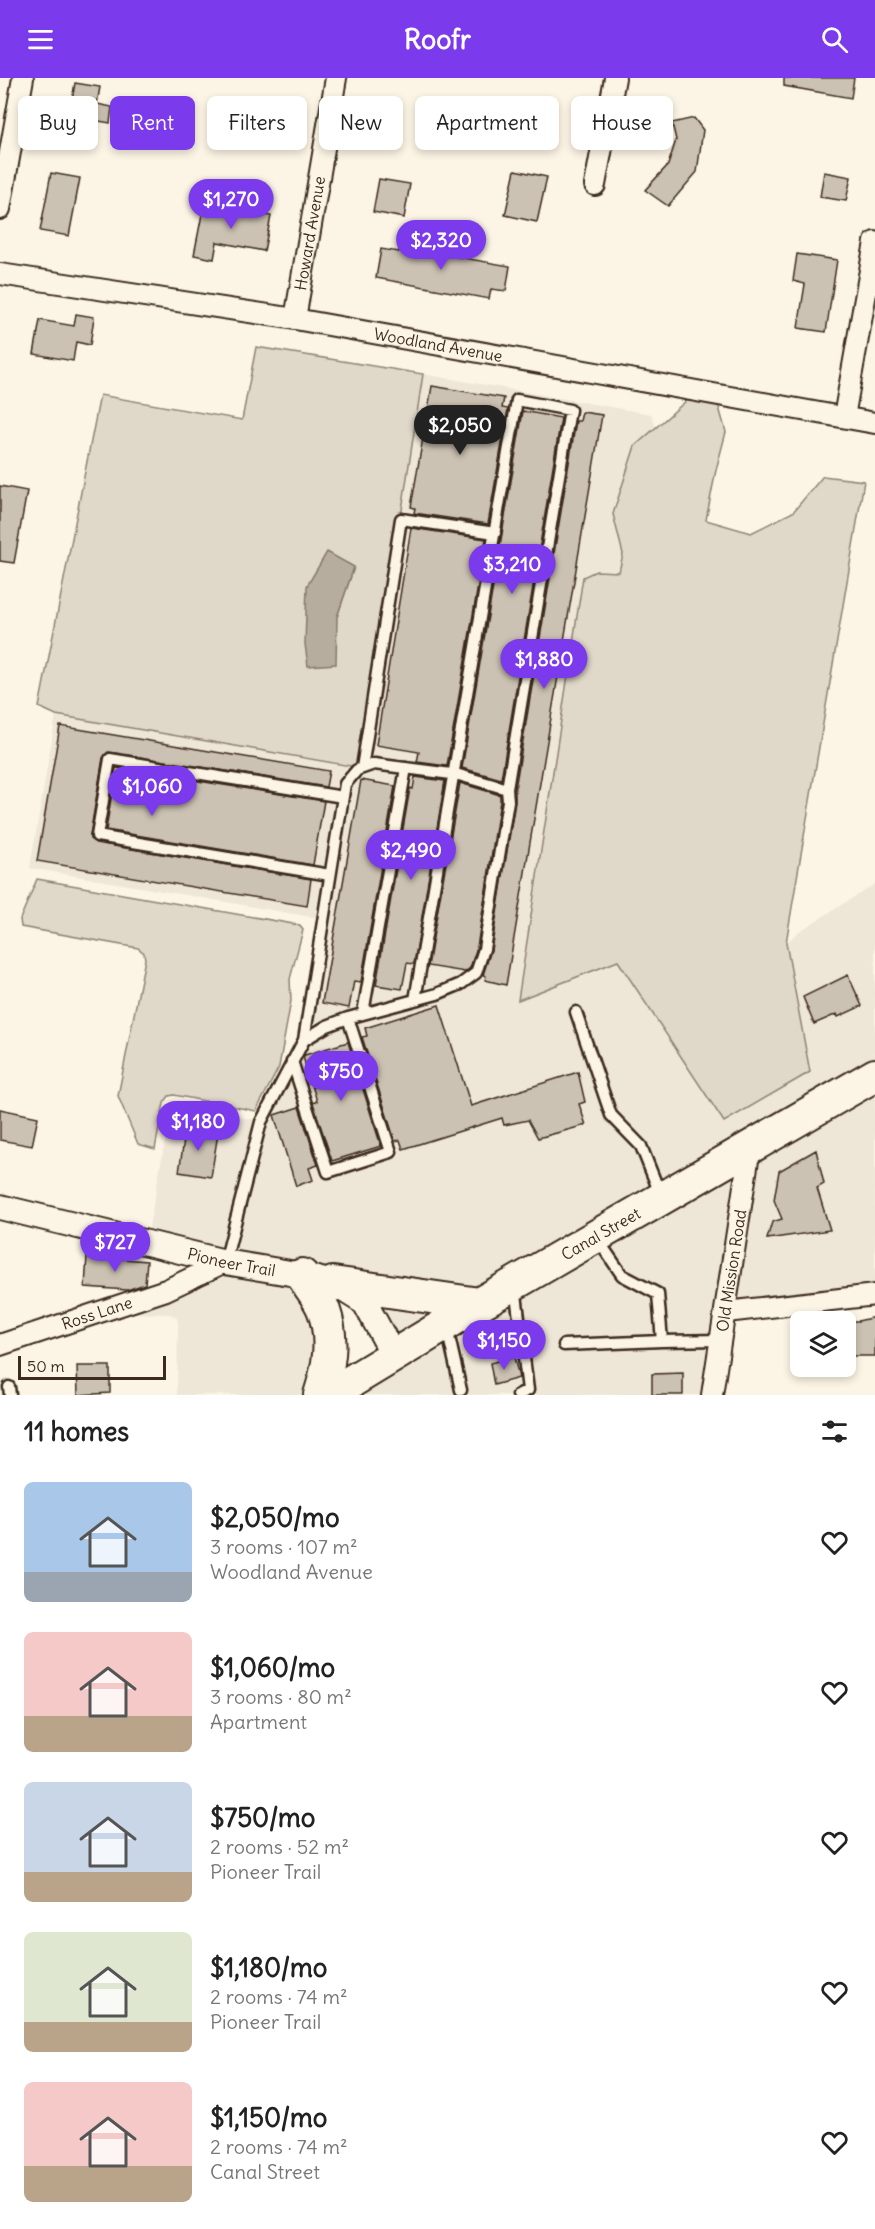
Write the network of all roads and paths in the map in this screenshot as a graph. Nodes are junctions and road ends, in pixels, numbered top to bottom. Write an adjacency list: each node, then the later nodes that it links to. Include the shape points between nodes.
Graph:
1 (23, 78): 5 (street)
2 (336, 78): 8 (street, Howard Avenue)
3 (615, 78): 4 (street)
4 (595, 185)
5 (0, 209)
6 (875, 242): 9 (street)
7 (0, 274): 8 (street, Woodland Avenue)
8 (295, 319): 9 (street, Woodland Avenue)
9 (844, 417): 10 (street, Woodland Avenue)
10 (875, 423)
11 (495, 533): 12 (lane, via 401,519); 14 (lane); 15 (lane, via 517,400 570,410)
12 (362, 768): 13 (lane); 16 (lane, via 345,784)
13 (405, 768): 14 (lane); 20 (lane)
14 (454, 775): 15 (lane); 18 (lane)
15 (507, 789): 18 (lane, via 484,949 476,973 461,984)
16 (343, 797): 17 (lane); 17 (lane, via 110,759 97,836)
17 (330, 875): 22 (lane)
18 (415, 1000): 20 (lane)
19 (576, 1012): 26 (lane, via 611,1115 641,1146)
20 (363, 1013): 21 (lane)
21 (348, 1018): 22 (lane); 23 (lane, via 391,1152 328,1172)
22 (304, 1040): 23 (lane)
23 (292, 1061): 29 (lane, via 261,1122)
24 (875, 1075): 25 (main road, Canal Street)
25 (750, 1147): 26 (main road, Canal Street); 35 (street, Old Mission Road)
26 (662, 1199): 28 (main road, Canal Street)
27 (0, 1207): 29 (street, Pioneer Trail)
28 (596, 1237): 32 (main road, Canal Street); 39 (lane, via 622,1275 658,1294)
29 (225, 1262): 30 (street, Pioneer Trail); 40 (street, Ross Lane, via 166,1290)
30 (302, 1275): 31 (street, Pioneer Trail); 44 (main road, via 324,1310 331,1338)
31 (333, 1283): 34 (main road); 42 (street, Pioneer Trail, via 365,1303)
32 (515, 1284): 34 (main road, Canal Street); 36 (lane)
33 (875, 1295): 35 (street)
34 (477, 1305): 36 (lane, via 494,1335); 37 (main road, Canal Street)
35 (726, 1312): 38 (street, Old Mission Road)
36 (520, 1322): 46 (lane, via 528,1390)
37 (447, 1324): 42 (main road, Canal Street); 43 (lane)
38 (721, 1340): 39 (lane); 47 (street, Old Mission Road)
39 (662, 1341): 41 (lane)
40 (0, 1345)
41 (564, 1345)
42 (394, 1356): 45 (main road, Canal Street)
43 (461, 1390)
44 (320, 1395)
45 (329, 1395)
46 (518, 1395)
47 (712, 1395)

